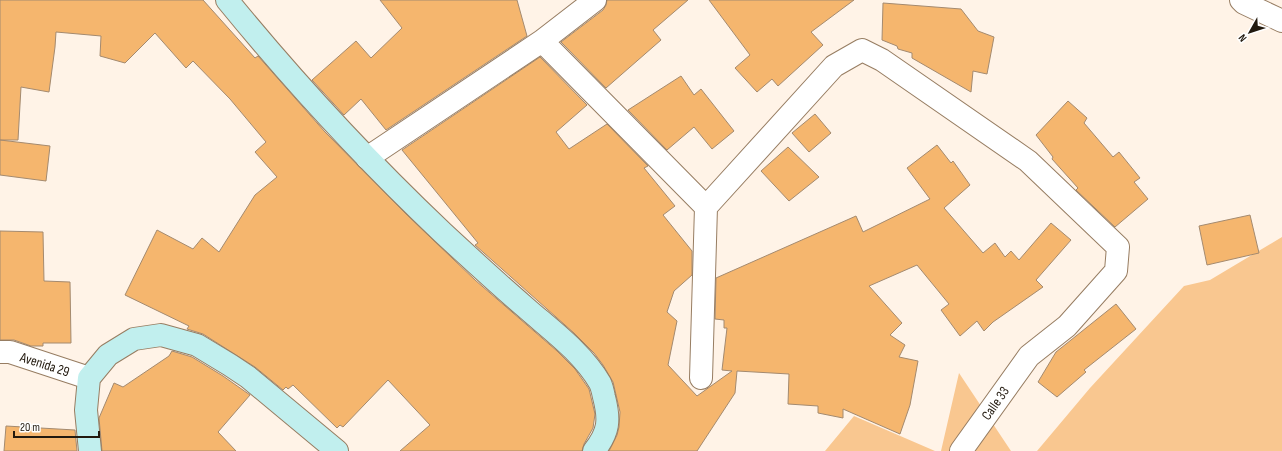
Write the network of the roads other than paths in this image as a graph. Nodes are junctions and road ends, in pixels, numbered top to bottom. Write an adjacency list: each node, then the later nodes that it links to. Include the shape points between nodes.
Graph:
1 (226, 0): 6 (main road)
2 (595, 0): 5 (street)
3 (1241, 0): 4 (street)
4 (1282, 20)
5 (542, 41): 6 (street); 7 (street)
6 (367, 158): 13 (main road, via 443,233 584,361 601,384 607,408 608,426 603,440)
7 (706, 207): 10 (street); 14 (street, Calle 33, via 834,66 862,50 882,60 1028,161 1118,247 1116,271 1067,326 1029,356)
8 (0, 352): 9 (street, Avenida 29, via 10,352)
9 (89, 378): 11 (main road, via 86,410); 12 (main road, via 108,355 134,339 161,334 197,345 230,365)
10 (701, 378)
11 (90, 451)
12 (337, 451)
13 (594, 451)
14 (962, 451)

